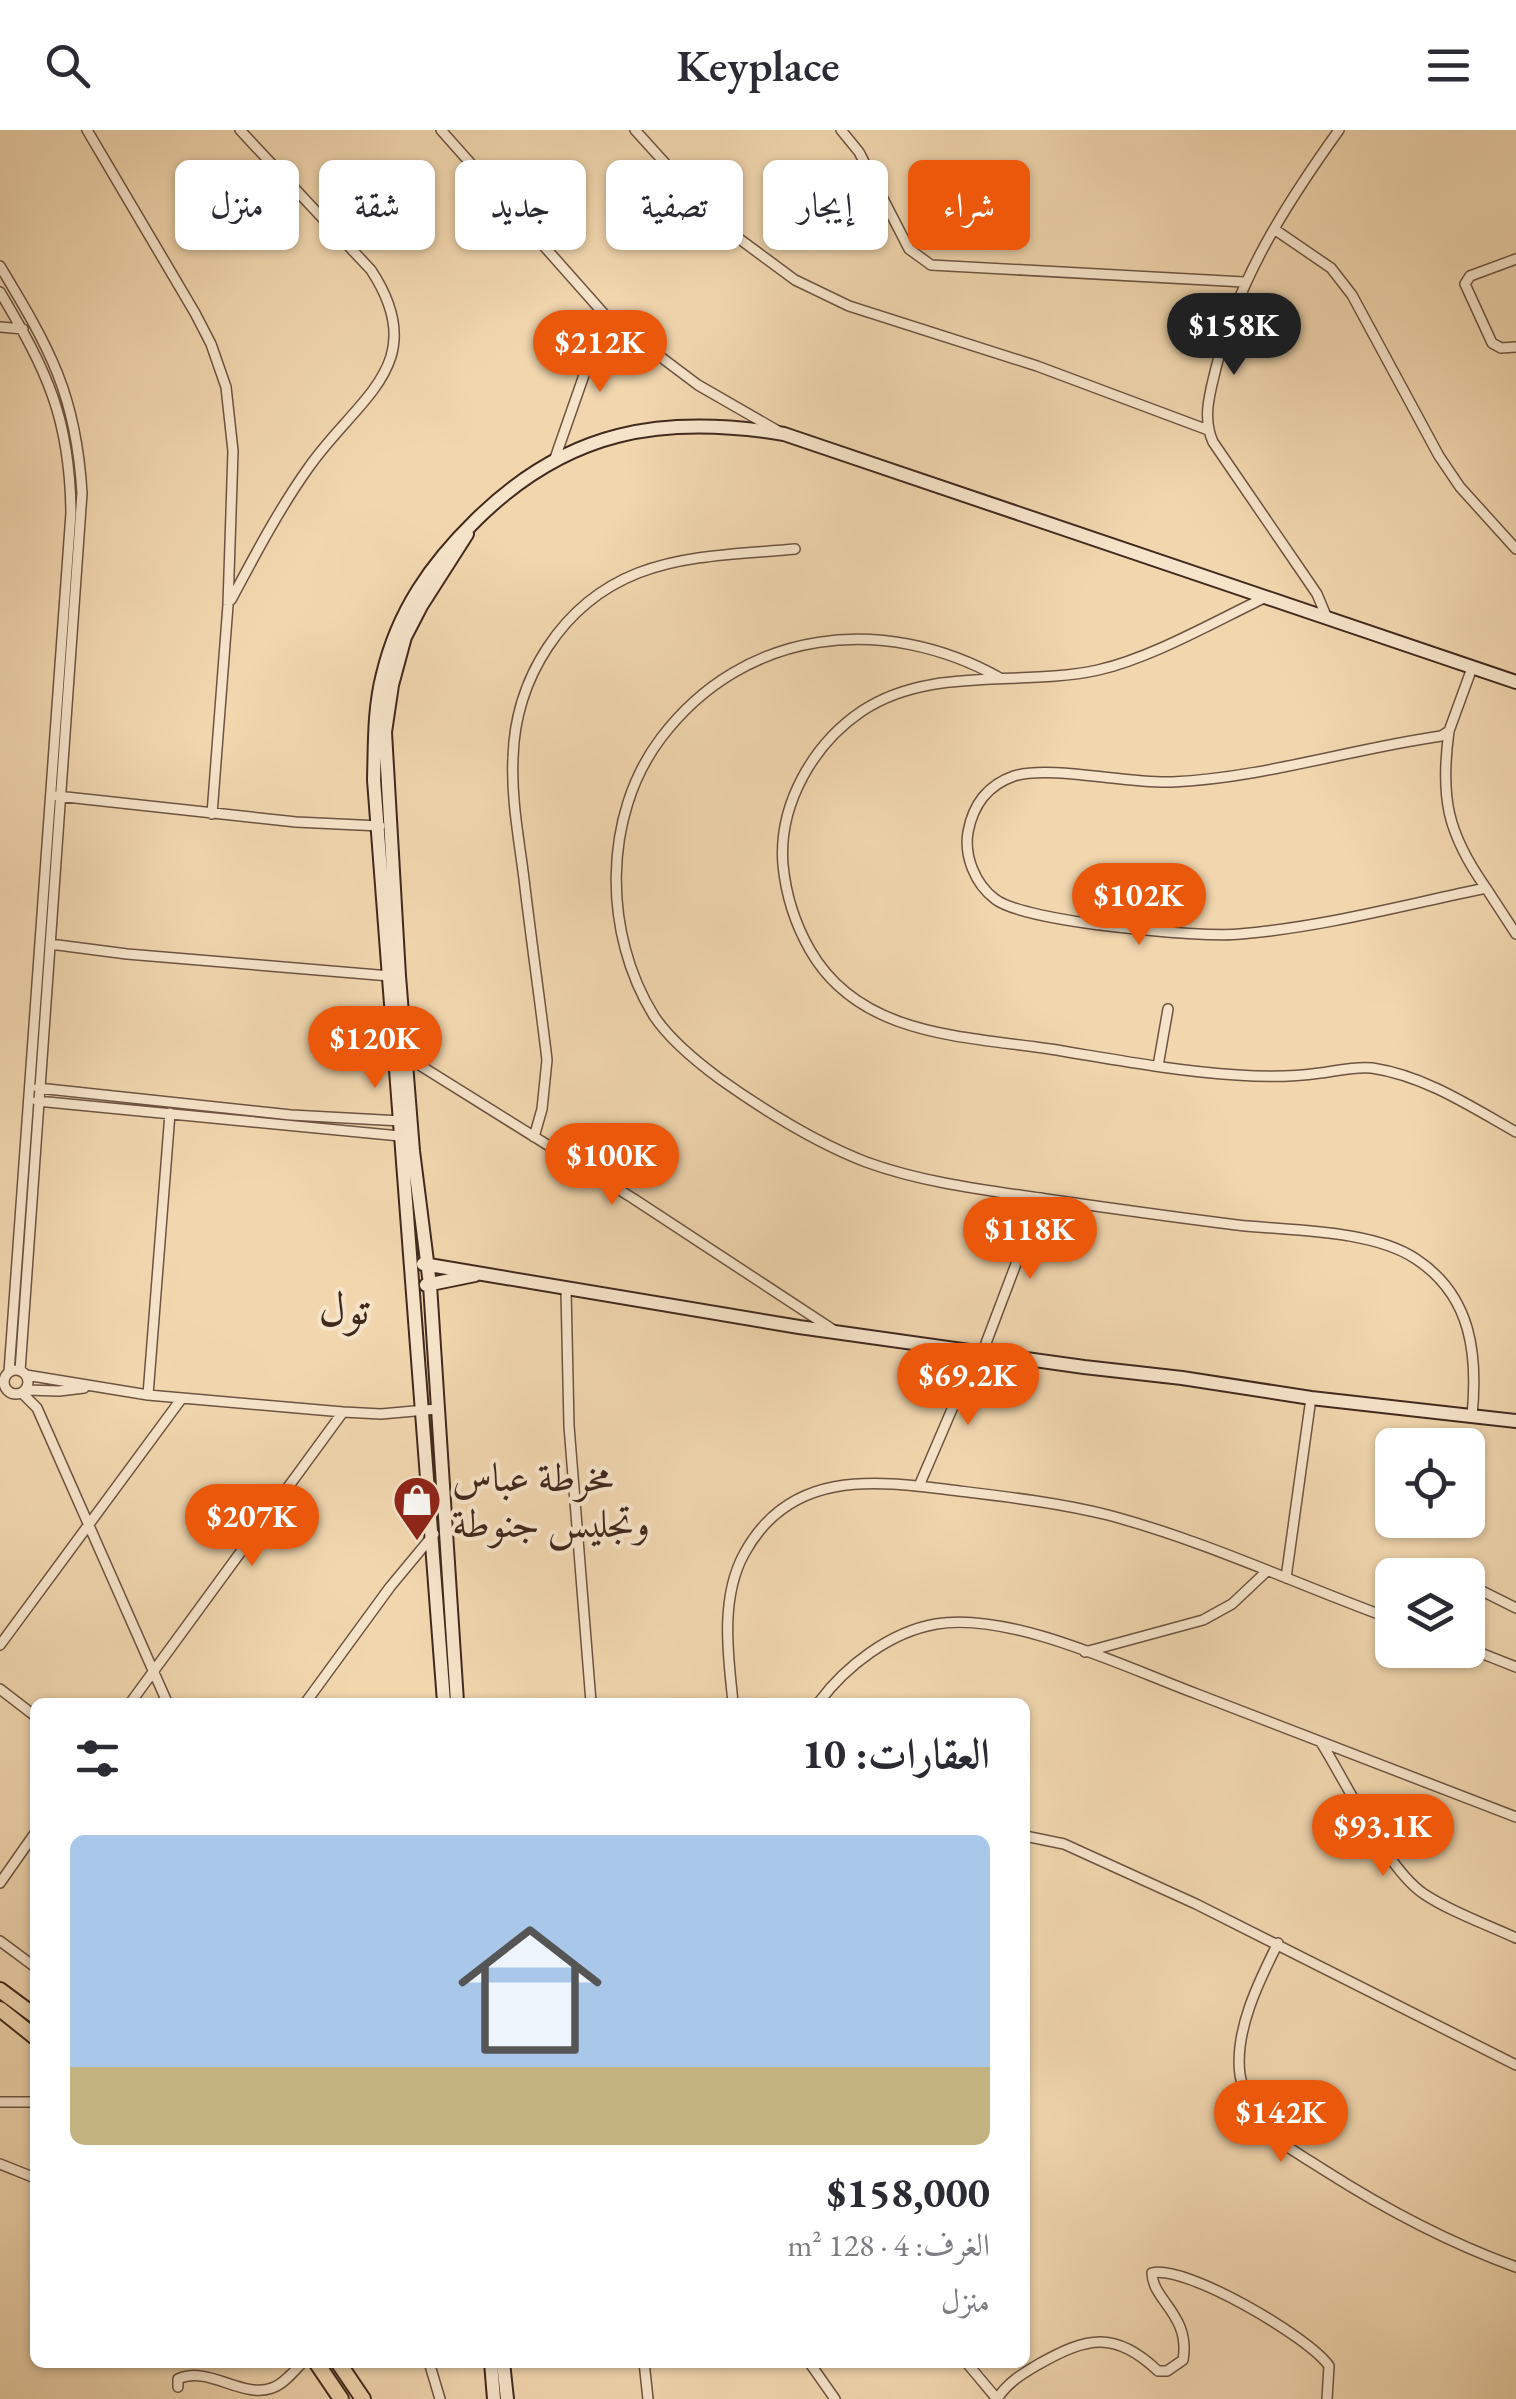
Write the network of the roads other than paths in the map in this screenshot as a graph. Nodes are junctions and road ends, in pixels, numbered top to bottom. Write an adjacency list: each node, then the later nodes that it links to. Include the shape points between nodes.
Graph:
1 (87, 130): 23 (street, via 195,313 226,387 234,494)
2 (240, 130): 23 (street, via 371,270 394,313 395,334 375,390 308,468)
3 (441, 130): 12 (street)
4 (635, 130): 17 (street, via 722,226 820,292)
5 (842, 130): 10 (street, via 909,249 931,265)
6 (1339, 130): 7 (street)
7 (1274, 229): 10 (street); 21 (street, via 1331,268 1352,295 1439,456)
8 (1516, 259): 16 (street, via 1465,284 1492,343)
9 (0, 266): 13 (street)
10 (1244, 282): 17 (street, via 1213,382)
11 (0, 292): 15 (street)
12 (605, 315): 18 (street, via 698,385); 19 (street)
13 (35, 326): 15 (street); 30 (street, via 66,390 82,493)
14 (0, 327): 15 (street)
15 (22, 329): 29 (street, via 59,407 70,477)
16 (1516, 347)
17 (1208, 430): 24 (street, via 1317,594)
18 (784, 434): 19 (street, via 665,427 607,439); 22 (street)
19 (554, 461): 32 (street, via 508,490 450,544 420,584 379,690 374,731)
20 (795, 549): 48 (street, via 683,560 616,584 570,618 528,683 512,767 546,1060)
21 (1516, 549)
22 (1264, 598): 24 (street); 26 (street, via 1114,665)
23 (228, 606): 31 (street)
24 (1326, 618): 25 (street)
25 (1472, 668): 27 (street); 28 (street)
26 (1000, 678): 39 (street, via 900,692 860,712 828,742 801,781 783,828 792,915 832,983 888,1020); 49 (street, via 909,643 860,638 811,643 760,659 711,689 659,741 628,810 617,902 627,953 653,1014 718,1078 863,1161 918,1178)
27 (1516, 682)
28 (1449, 731): 33 (street, via 1446,809); 33 (street, via 1221,778 1014,776 989,790 975,810 970,863 984,888 1008,907 1215,936 1366,916)
29 (49, 796): 30 (street); 40 (street)
30 (61, 797): 31 (street); 35 (street)
31 (212, 814): 32 (street)
32 (382, 826): 36 (street)
33 (1486, 888): 34 (street)
34 (1516, 934)
35 (50, 944): 36 (street); 40 (street)
36 (393, 976): 38 (street); 45 (street)
37 (1168, 1009): 39 (street)
38 (405, 1056): 45 (street); 48 (street)
39 (1158, 1066): 46 (street, via 1238,1075 1368,1068 1434,1087)
40 (36, 1088): 41 (street); 42 (street)
41 (35, 1101): 43 (street); 58 (street); 59 (street)
42 (213, 1112): 43 (street); 44 (street)
43 (170, 1113): 63 (street)
44 (242, 1115): 45 (street); 47 (street)
45 (405, 1121): 47 (street); 50 (street)
46 (1516, 1132)
47 (400, 1136): 51 (street)
48 (534, 1137): 56 (street)
49 (1041, 1198): 57 (street); 69 (street, via 1351,1238 1406,1253 1436,1274 1466,1324 1475,1366)
50 (428, 1264): 51 (street); 52 (street); 53 (street)
51 (410, 1265): 54 (street)
52 (477, 1275): 53 (street); 55 (street)
53 (430, 1285): 54 (street); 67 (street)
54 (412, 1287): 67 (street)
55 (566, 1290): 56 (street); 91 (street, via 569,1426)
56 (838, 1332): 57 (street)
57 (980, 1351): 65 (street); 71 (street)
58 (8, 1372): 59 (street); 60 (street)
59 (23, 1373): 61 (street); 62 (street)
60 (2, 1385): 62 (street)
61 (86, 1388): 62 (street); 63 (street)
62 (21, 1393): 66 (street); 72 (street, via 35,1404)
63 (148, 1395): 64 (street)
64 (182, 1398): 68 (street); 72 (street)
65 (1311, 1398): 69 (street); 75 (street)
66 (1, 1403)
67 (430, 1410): 68 (street); 73 (street)
68 (343, 1412): 84 (street)
69 (1472, 1416): 70 (street)
70 (1516, 1421)
71 (919, 1486): 74 (street, via 1107,1515); 92 (street, via 868,1482 815,1491 752,1541 729,1604)
72 (88, 1525): 80 (street); 84 (street)
73 (439, 1534): 79 (street); 88 (street)
74 (1267, 1571): 75 (street); 81 (street, via 1203,1620)
75 (1286, 1578): 78 (street)
76 (1485, 1592): 77 (street)
77 (1516, 1608)
78 (1375, 1612)
79 (446, 1622): 89 (street); 90 (street)
80 (0, 1645)
81 (1084, 1652): 93 (street, via 1007,1627 936,1624 863,1658); 95 (street)
82 (1485, 1655): 83 (street)
83 (1516, 1667)
84 (155, 1672): 86 (street); 87 (street)
85 (0, 1689): 94 (street)
86 (134, 1698)
87 (165, 1698)
88 (309, 1698)
89 (444, 1698)
90 (456, 1698)
91 (592, 1698)
92 (733, 1698)
93 (823, 1698)
94 (30, 1712)
95 (1320, 1742): 96 (street); 100 (street, via 1412,1885)
96 (1516, 1817)
97 (1030, 1837): 102 (street, via 1064,1844)
98 (30, 1840): 99 (street)
99 (0, 1883)
100 (1516, 1938)
101 (0, 1941): 103 (street)
102 (1278, 1943): 108 (street); 113 (street, via 1241,2044 1244,2090 1263,2125 1388,2208)
103 (30, 1963)
104 (0, 1990): 106 (main road)
105 (0, 2009): 107 (main road)
106 (30, 2012)
107 (30, 2033)
108 (1516, 2065)
109 (0, 2102): 110 (street)
110 (30, 2102)
111 (0, 2164): 112 (street)
112 (30, 2176)
113 (1516, 2268)
114 (297, 2368): 123 (street, via 262,2390 192,2375 178,2379)
115 (320, 2368): 124 (main road)
116 (346, 2368): 125 (main road)
117 (431, 2368): 126 (street)
118 (498, 2368): 127 (street)
119 (499, 2368): 128 (street)
120 (645, 2368): 129 (street)
121 (813, 2368): 130 (street)
122 (971, 2368): 131 (street)
123 (178, 2387)
124 (341, 2399)
125 (363, 2399)
126 (440, 2399)
127 (494, 2399)
128 (507, 2399)
129 (648, 2399)
130 (835, 2399)
131 (997, 2399): 132 (street, via 1016,2378 1085,2342 1125,2346 1158,2371 1183,2360 1176,2316 1151,2281 1157,2271 1226,2294 1313,2349 1329,2366)
132 (1328, 2399)

